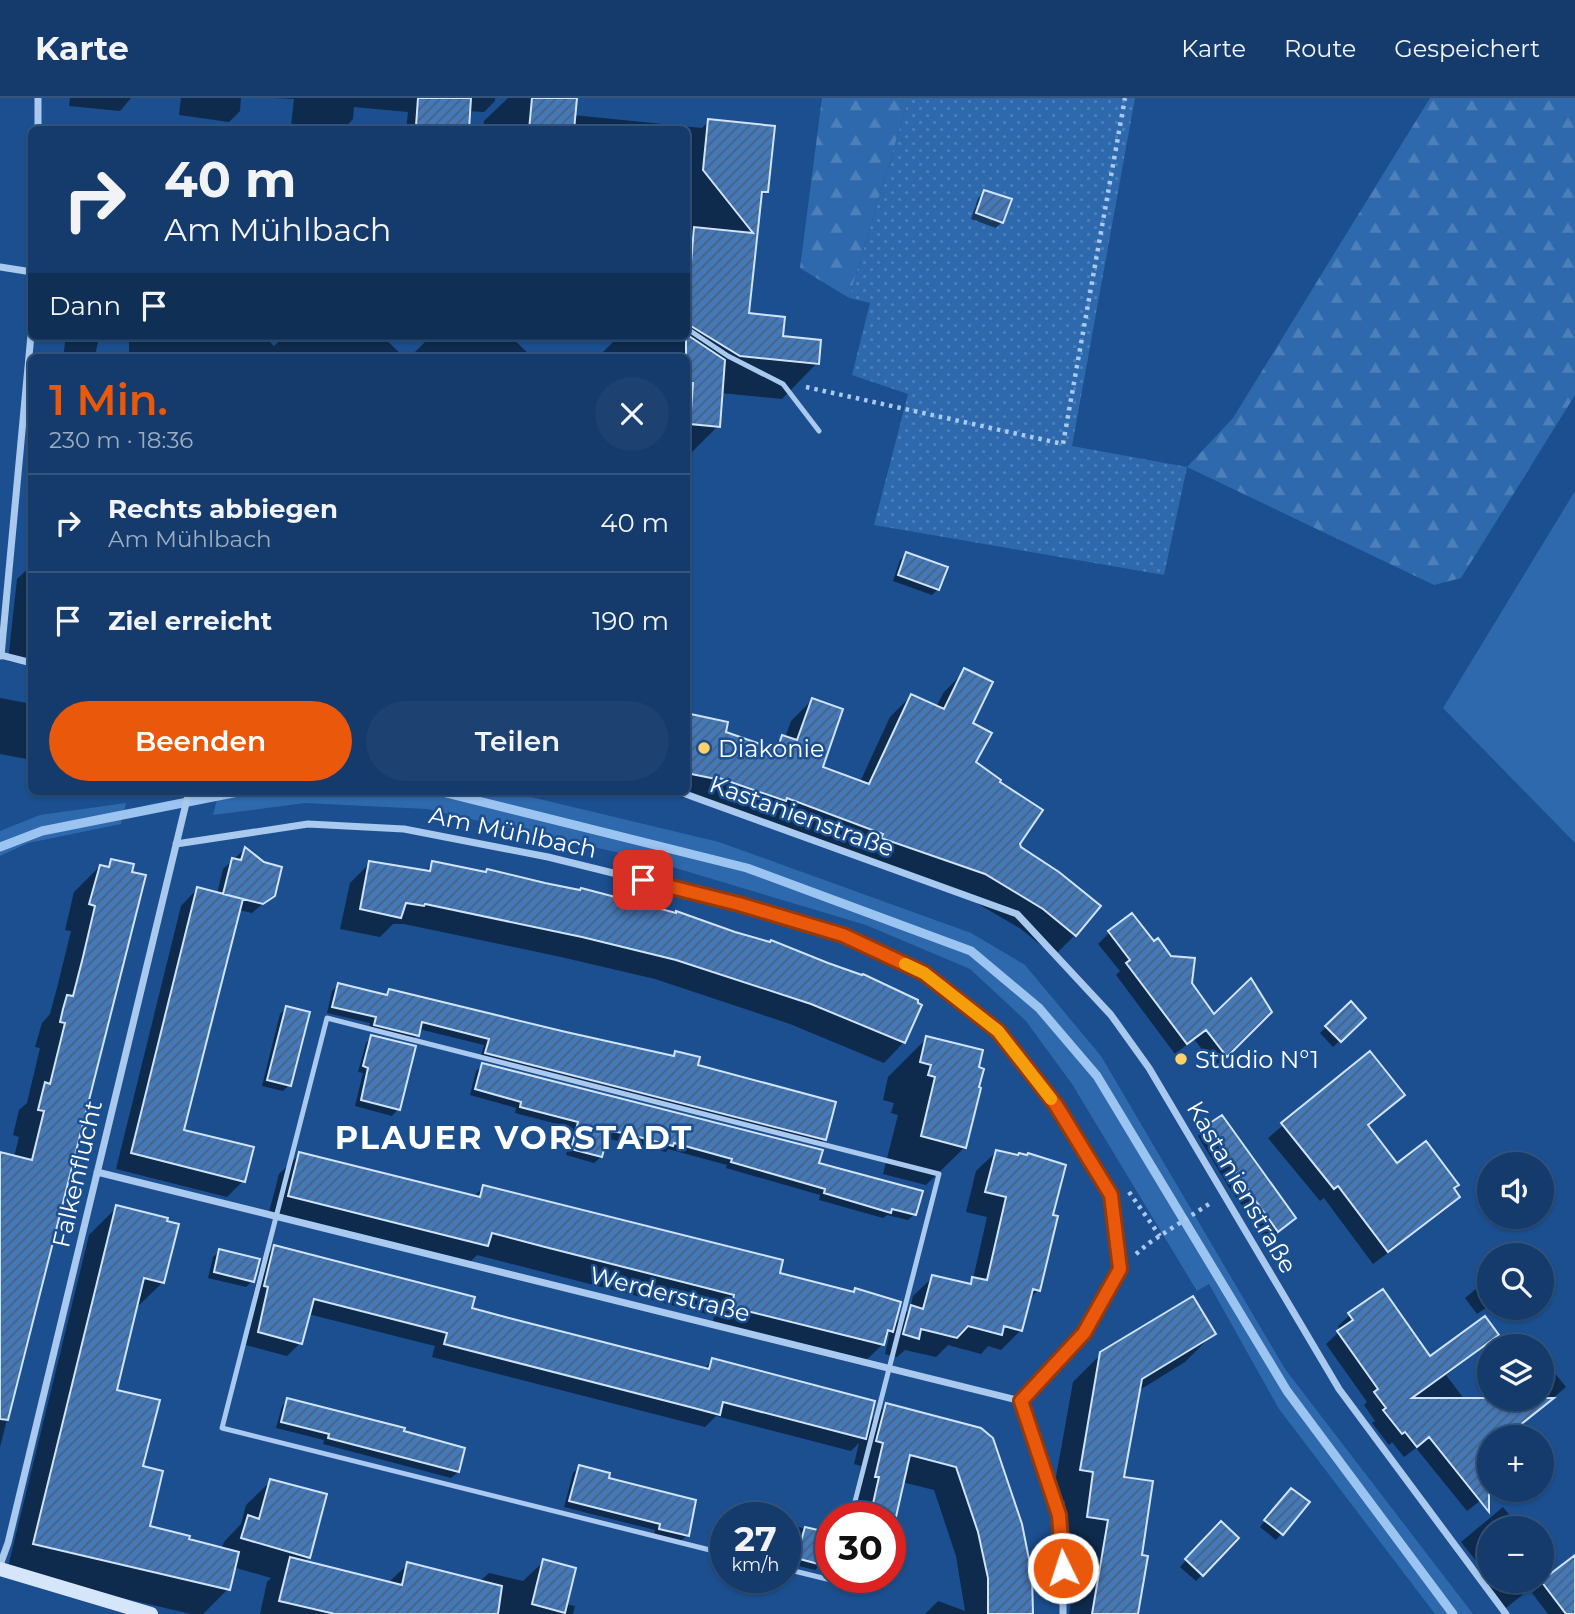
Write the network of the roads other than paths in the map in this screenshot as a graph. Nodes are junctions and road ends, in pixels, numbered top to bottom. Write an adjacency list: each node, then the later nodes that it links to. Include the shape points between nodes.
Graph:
1 (38, 98): 2 (street)
2 (38, 126)
3 (0, 267): 4 (street)
4 (28, 271)
5 (690, 331): 7 (lane, via 783,384)
6 (28, 367): 8 (street)
7 (819, 431)
8 (1, 656): 9 (street)
9 (28, 662)
10 (187, 795): 12 (street, Falkenflucht)
11 (688, 795): 22 (street, Kastanienstraße, via 1017,914 1111,1015 1149,1068 1339,1389)
12 (176, 844): 13 (street, Falkenflucht); 16 (street, Am Mühlbach, via 308,824 404,829 548,857 739,904 843,935 924,973 998,1031 1056,1105 1111,1195 1120,1269 1084,1333)
13 (97, 1171): 14 (street, Werderstraße); 19 (street, Falkenflucht)
14 (276, 1216): 15 (street, Werderstraße); 15 (lane, via 327,1018 939,1174); 18 (lane, via 222,1428)
15 (888, 1368): 16 (street, Werderstraße); 17 (lane)
16 (1021, 1401): 21 (street, via 1059,1515)
17 (855, 1502)
18 (710, 1550)
19 (0, 1567): 20 (main road)
20 (151, 1614)
21 (1063, 1614)
22 (1506, 1614)

